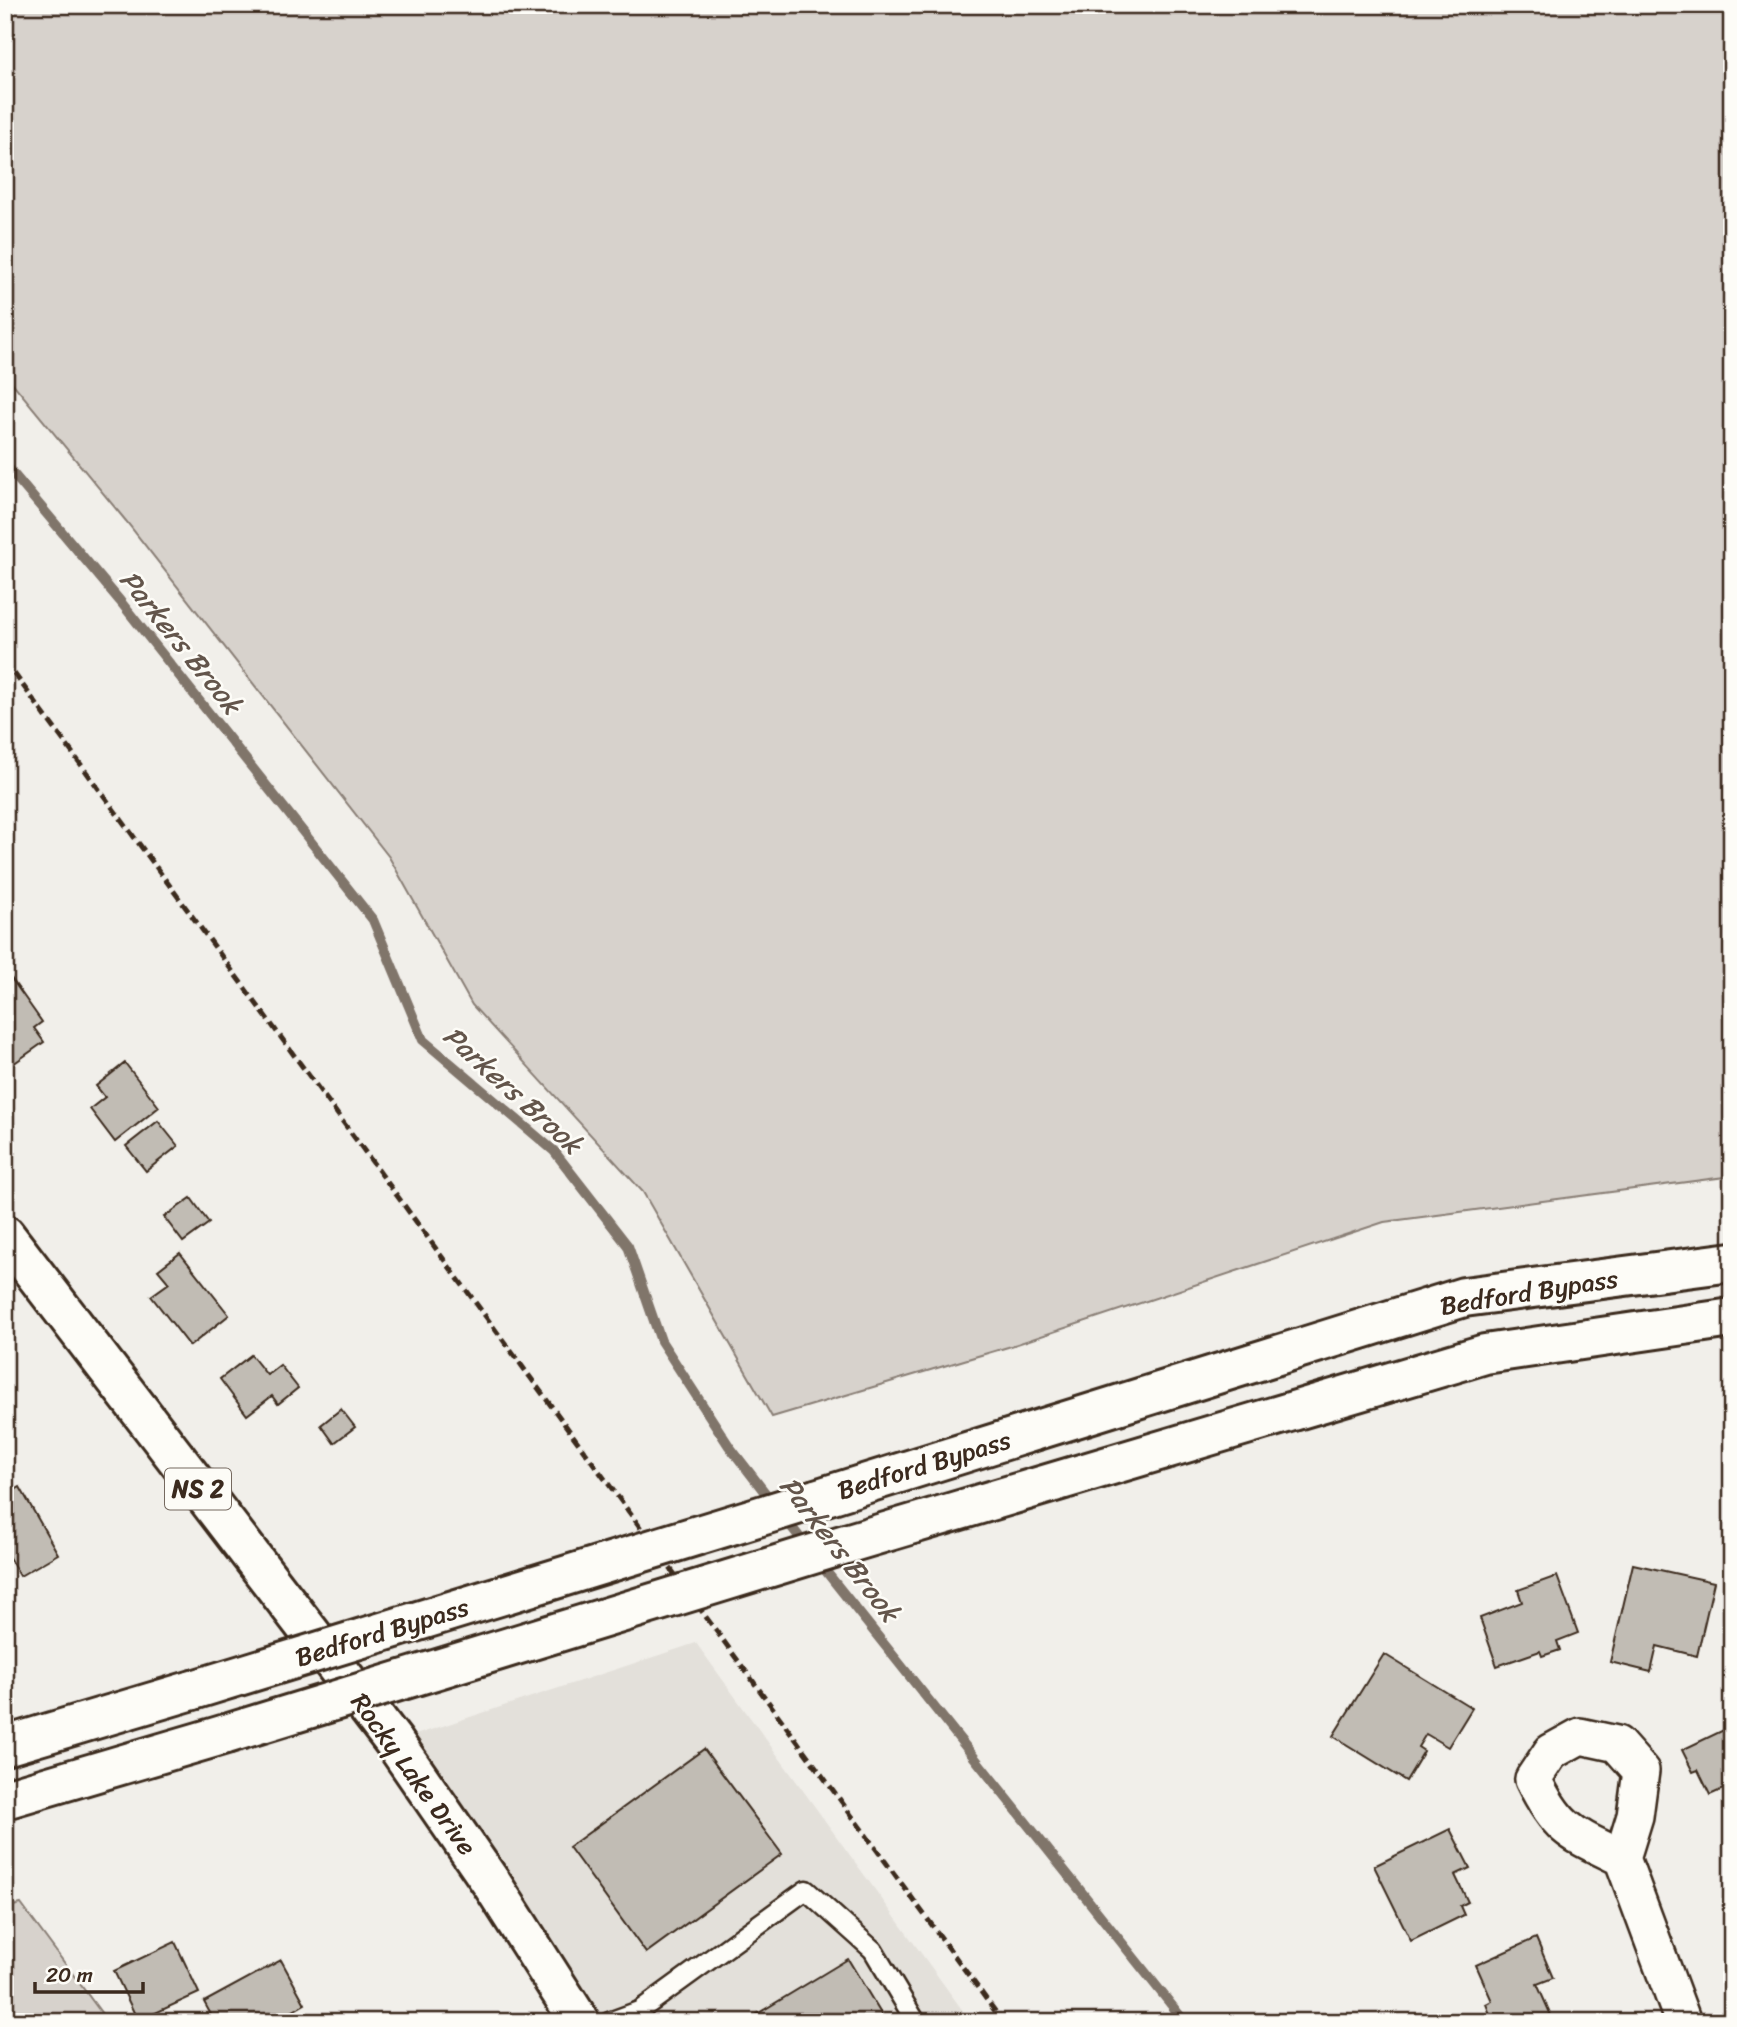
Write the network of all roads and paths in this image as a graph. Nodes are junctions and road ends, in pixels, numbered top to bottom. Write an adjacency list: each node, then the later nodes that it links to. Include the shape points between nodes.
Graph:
1 (5, 1235): 8 (main road, Rocky Lake Drive / NS 2, via 394,1742)
2 (1732, 1262): 4 (main road, Bedford Bypass, bridge, via 1464,1297)
3 (1732, 1318): 5 (main road, Bedford Bypass, bridge, via 1485,1354)
4 (5, 1746)
5 (5, 1799)
6 (1622, 1858): 11 (street)
7 (643, 2016): 9 (lane); 10 (lane, via 806,1890 873,1950)
8 (580, 2022)
9 (609, 2022)
10 (916, 2022)
11 (1683, 2022)

